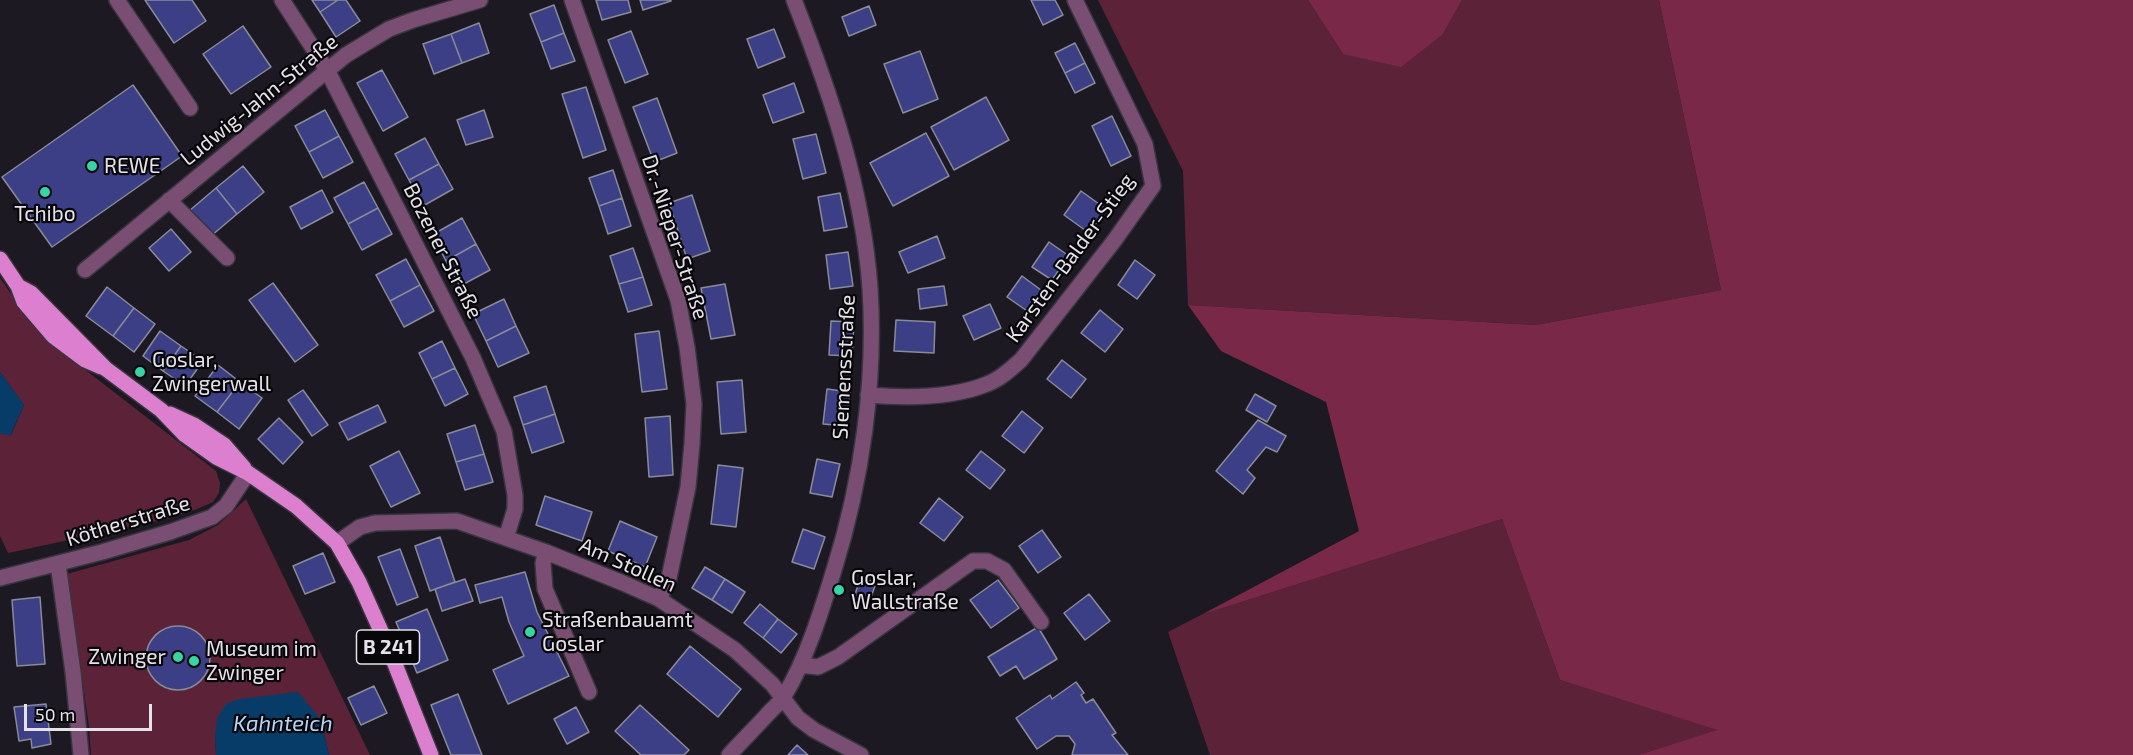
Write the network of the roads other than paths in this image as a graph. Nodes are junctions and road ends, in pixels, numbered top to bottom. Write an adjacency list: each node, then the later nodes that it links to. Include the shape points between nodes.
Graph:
1 (117, 0): 8 (street)
2 (282, 0): 7 (street, Bozener Straße)
3 (480, 0): 7 (street, Ludwig-Jahn-Straße, via 389,29)
4 (572, 0): 20 (street, Dr.-Nieper-Straße, via 678,300 687,347 694,404 688,487 669,578)
5 (794, 0): 13 (street, Siemensstraße, via 840,130 861,223 870,287)
6 (1075, 0): 13 (street, Karsten-Balder-Stieg, via 1145,144 1153,186 1028,351 1006,374 968,391)
7 (327, 70): 9 (street, Ludwig-Jahn-Straße); 15 (street, Bozener Straße, via 473,358 504,431 515,495)
8 (190, 108)
9 (169, 200): 10 (street); 12 (street, Ludwig-Jahn-Straße)
10 (226, 258)
11 (0, 259): 14 (main road, B 241, via 18,286 31,293 106,369 161,410 185,435)
12 (85, 270)
13 (868, 395): 22 (street, Siemensstraße, via 857,482 840,550)
14 (248, 473): 16 (main road, B 241, via 296,506); 18 (street, Kötherstraße, via 226,506 212,517)
15 (506, 538): 16 (street, Am Stollen, via 457,521 435,521 375,523 360,527); 17 (street, Am Stollen)
16 (338, 543): 26 (main road, B 241, via 359,582)
17 (546, 552): 20 (street, Am Stollen); 23 (street, via 544,589)
18 (58, 564): 19 (street, Kötherstraße); 25 (street)
19 (0, 578)
20 (659, 599): 24 (street, Am Stollen, via 735,650)
21 (1041, 622): 22 (street, via 1004,570 987,561 974,561 838,657 818,667)
22 (800, 665): 24 (street, Siemensstraße)
23 (589, 692)
24 (783, 697): 27 (street, Siemensstraße); 28 (street, Am Stollen, via 798,718 814,730)
25 (81, 755)
26 (431, 755)
27 (729, 755)
28 (861, 755)

